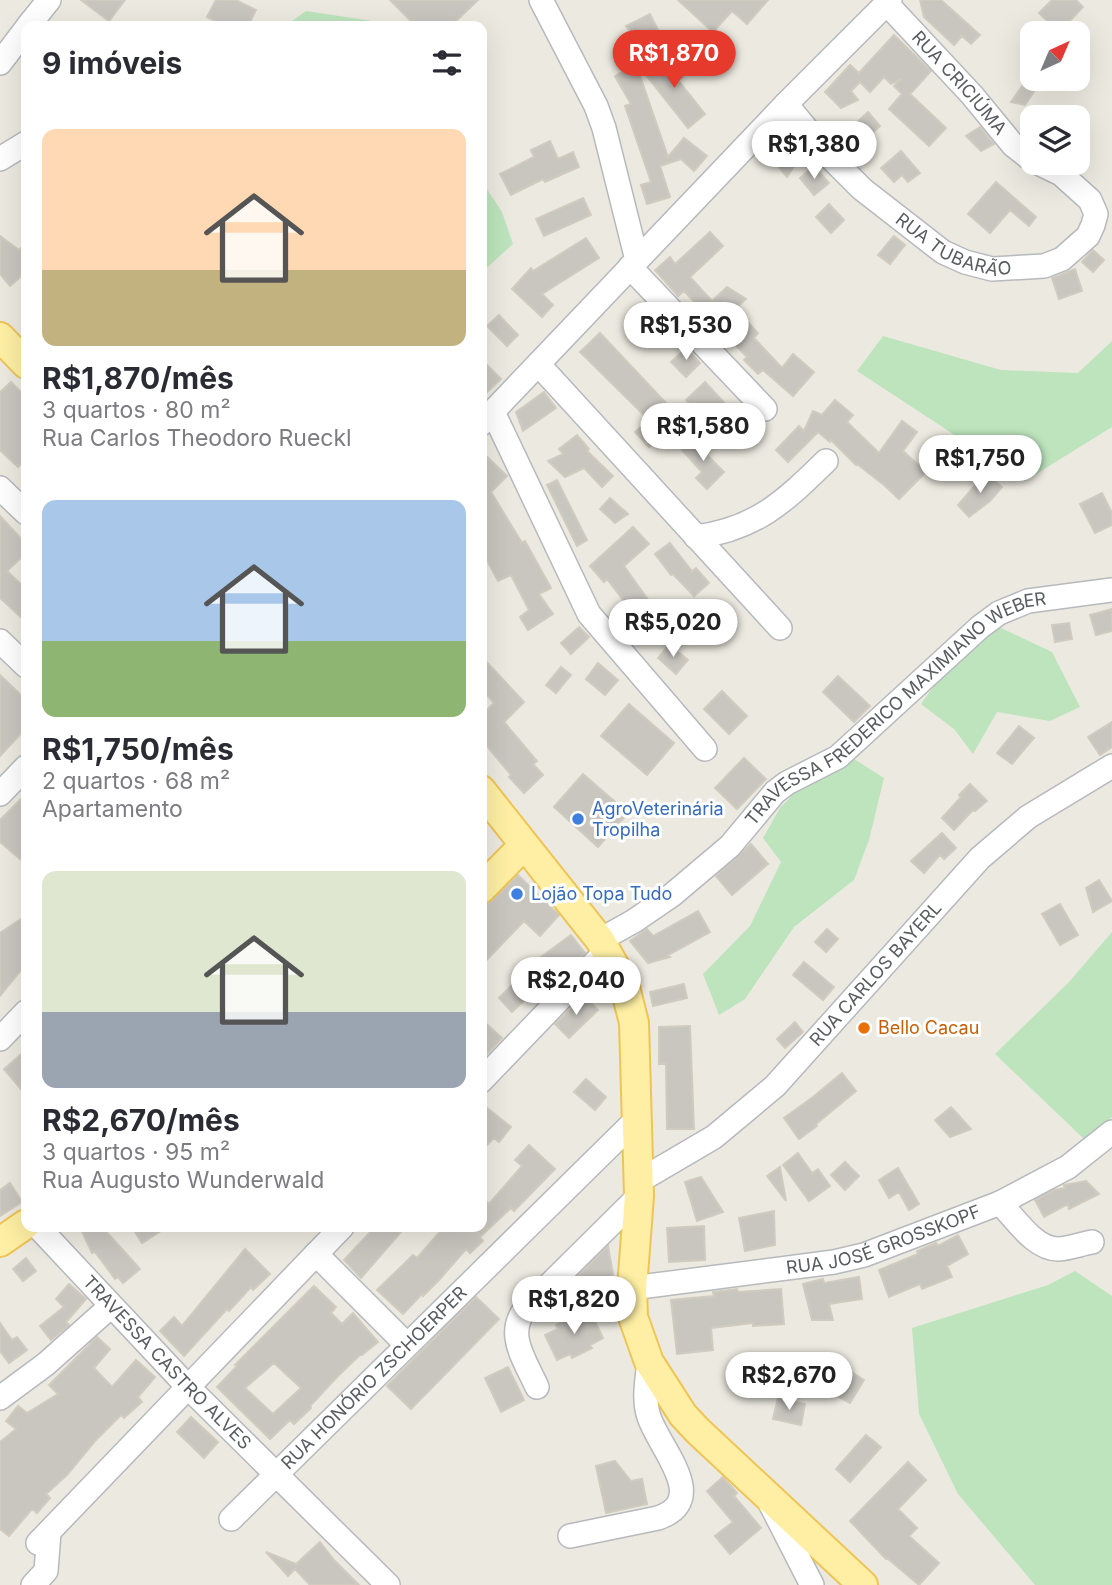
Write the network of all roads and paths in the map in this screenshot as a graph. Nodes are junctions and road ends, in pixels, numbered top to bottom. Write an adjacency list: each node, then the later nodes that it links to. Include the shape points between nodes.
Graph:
1 (49, 0): 4 (street)
2 (541, 0): 12 (street, via 604,128)
3 (888, 2): 7 (street); 9 (street, RUA CRICIÚMA)
4 (32, 21)
5 (21, 36): 6 (street)
6 (0, 63)
7 (786, 104): 11 (street, RUA TUBARÃO, via 862,189 943,252 992,269 1044,266 1062,259 1088,236 1094,207); 12 (street)
8 (21, 146): 10 (street)
9 (1020, 151)
10 (0, 159)
11 (1062, 175)
12 (634, 263): 15 (street); 16 (street)
13 (0, 337): 14 (main road)
14 (21, 359)
15 (538, 365): 17 (street); 21 (street)
16 (765, 409)
17 (487, 418): 26 (street, via 590,614)
18 (826, 461): 21 (street, via 783,502 756,520)
19 (0, 488): 20 (street)
20 (21, 508)
21 (696, 537): 23 (street)
22 (1112, 590): 33 (street, TRAVESSA FREDERICO MAXIMIANO WEBER, via 1028,601 980,627 838,757 775,792 730,846)
23 (780, 628)
24 (0, 641): 25 (street)
25 (21, 661)
26 (705, 749)
27 (1112, 766): 39 (street, RUA CARLOS BAYERL, via 1028,817 980,858 784,1076 738,1119)
28 (21, 772): 29 (street)
29 (0, 794)
30 (487, 798): 31 (main road)
31 (524, 845): 32 (main road); 33 (main road)
32 (487, 882)
33 (603, 945): 36 (street, TRAVESSA FREDERICO MAXIMIANO WEBER); 37 (main road, via 624,983 634,1023)
34 (21, 1017): 35 (street)
35 (0, 1038)
36 (487, 1074)
37 (638, 1118): 39 (main road); 49 (street, RUA HONÓRIO ZSCHOERPER)
38 (1112, 1132): 40 (street, RUA JOSÉ GROSSKOPF, via 1068,1167)
39 (639, 1188): 47 (main road); 52 (street, RUA CARLOS BAYERL, via 517,1319 516,1335)
40 (1000, 1203): 45 (street, via 1046,1247); 47 (street, RUA JOSÉ GROSSKOPF, via 834,1262)
41 (21, 1227): 44 (main road)
42 (43, 1232): 48 (street, TRAVESSA CASTRO ALVES)
43 (337, 1232): 46 (street)
44 (0, 1242)
45 (1092, 1242)
46 (316, 1254): 49 (street); 51 (street)
47 (632, 1288): 50 (main road, via 633,1317)
48 (111, 1306): 51 (street, TRAVESSA CASTRO ALVES); 53 (street)
49 (407, 1345): 54 (street, RUA HONÓRIO ZSCHOERPER)
50 (649, 1362): 55 (main road, via 683,1415); 57 (street, via 648,1414 676,1471 682,1498 678,1507 658,1518)
51 (188, 1387): 54 (street, TRAVESSA CASTRO ALVES); 58 (street, via 43,1538 46,1571)
52 (537, 1387)
53 (0, 1398)
54 (275, 1475): 56 (street, RUA HONÓRIO ZSCHOERPER); 59 (street, TRAVESSA CASTRO ALVES)
55 (766, 1495): 60 (street); 61 (main road)
56 (231, 1519)
57 (570, 1536)
58 (33, 1585)
59 (388, 1585)
60 (811, 1585)
61 (863, 1585)

